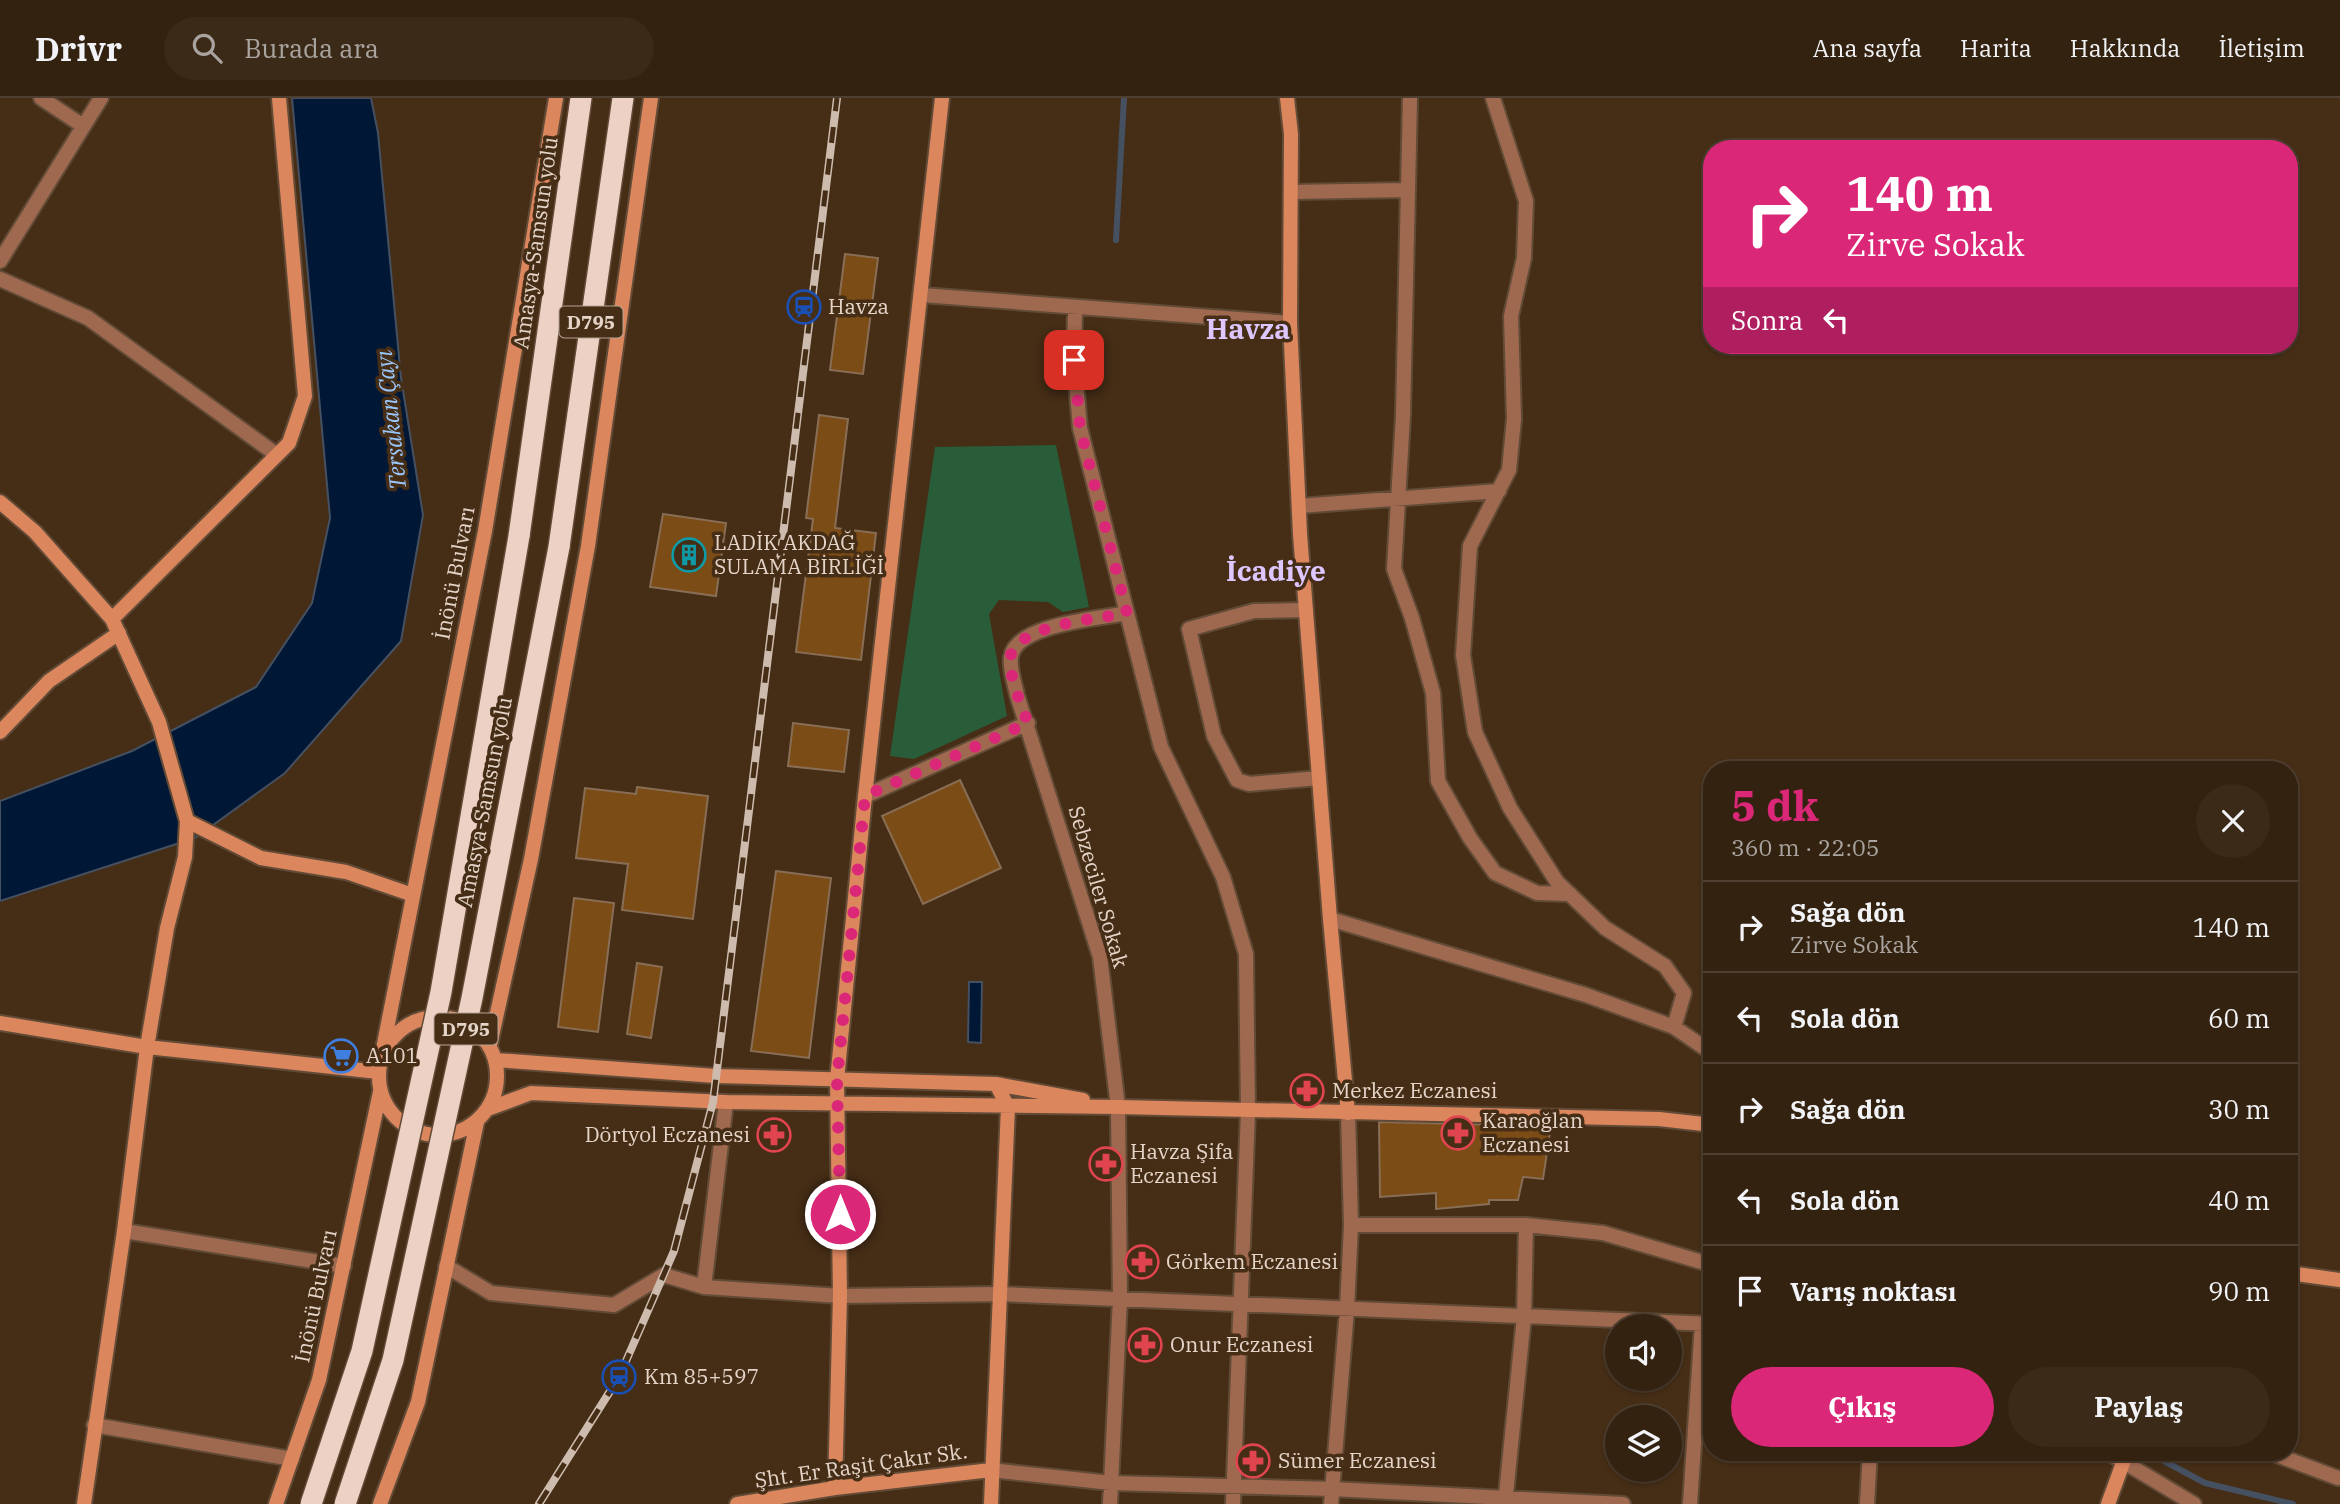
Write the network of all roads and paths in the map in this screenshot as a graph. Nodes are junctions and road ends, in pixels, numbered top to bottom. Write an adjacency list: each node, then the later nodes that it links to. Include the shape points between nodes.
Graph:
1 (41, 98): 12 (street)
2 (101, 98): 12 (street)
3 (279, 98): 20 (street, via 305,396 289,443)
4 (556, 98): 35 (street, İnönü Bulvarı, via 485,531)
5 (581, 98): 89 (highway, Amasya-Samsun yolu / D795, bridge, via 519,536 441,992 362,1351)
6 (624, 98): 90 (highway, Amasya-Samsun yolu / D795, bridge, via 559,547 472,998 396,1346)
7 (651, 98): 39 (street, via 588,546 531,859)
8 (942, 98): 17 (street)
9 (1287, 98): 14 (street)
10 (1409, 98): 13 (street)
11 (1493, 98): 21 (street, via 1526,201 1524,258 1511,316 1514,419 1510,470)
12 (83, 126): 15 (street)
13 (1406, 190): 14 (street); 22 (street)
14 (1291, 192): 19 (street)
15 (0, 261)
16 (0, 279): 20 (street, via 88,318)
17 (922, 295): 18 (street); 32 (street)
18 (1075, 308): 19 (street); 26 (street, via 1080,428)
19 (1290, 323): 24 (street)
20 (277, 455): 27 (street)
21 (1499, 491): 22 (street); 34 (street, via 1470,546 1463,655 1475,733 1510,808 1557,882)
22 (1398, 499): 24 (street); 34 (street, via 1394,569 1433,693 1438,781 1496,873 1537,893)
23 (0, 502): 27 (street, via 35,532)
24 (1299, 506): 25 (street)
25 (1306, 610): 31 (street); 31 (street, via 1254,611 1189,629 1214,736 1237,780 1249,785)
26 (1127, 613): 29 (street, Sebzeciler Sokak, via 1035,631 1016,643 1010,659); 53 (street, via 1161,747 1223,877 1246,954)
27 (112, 619): 28 (street)
28 (119, 633): 30 (street, via 49,681); 33 (street, via 159,722)
29 (1028, 723): 32 (street); 51 (street, Sebzeciler Sokak, via 1100,957)
30 (0, 732)
31 (1319, 778): 36 (street)
32 (865, 796): 45 (street)
33 (187, 821): 35 (street, via 261,858 346,872); 40 (street, via 186,857 167,928)
34 (1570, 894): 38 (street, via 1605,928 1665,965 1684,993)
35 (413, 895): 42 (street, İnönü Bulvarı)
36 (1330, 919): 38 (street, via 1586,995); 54 (street)
37 (0, 1023): 40 (street)
38 (1674, 1027): 41 (street)
39 (490, 1045): 42 (street, via 477,1030 443,1016 406,1025); 43 (street)
40 (147, 1047): 44 (street); 59 (street)
41 (1703, 1047)
42 (382, 1054): 44 (street)
43 (496, 1060): 45 (street); 52 (street, via 498,1077)
44 (378, 1072): 47 (street)
45 (837, 1080): 46 (street); 49 (street)
46 (996, 1084): 50 (street); 51 (street)
47 (380, 1092): 55 (street, via 402,1124 420,1133 440,1136); 61 (street, İnönü Bulvarı)
48 (726, 1102): 49 (street); 52 (street, via 531,1093); 65 (street)
49 (839, 1105): 50 (street); 67 (street)
50 (1008, 1107): 51 (street); 66 (street)
51 (1118, 1107): 53 (street); 68 (street, Sebzeciler Sokak)
52 (488, 1109): 55 (street)
53 (1248, 1111): 54 (street); 69 (street)
54 (1348, 1113): 56 (street, via 1659,1119); 57 (street)
55 (477, 1122): 62 (street)
56 (1703, 1124)
57 (1351, 1225): 58 (street); 70 (street)
58 (1526, 1225): 60 (street, via 1603,1233); 71 (street)
59 (124, 1231): 61 (street); 74 (street)
60 (1703, 1262)
61 (344, 1266): 75 (street, İnönü Bulvarı, via 319,1380)
62 (446, 1266): 65 (street, via 491,1293 614,1305 664,1275); 91 (street, via 418,1402)
63 (2298, 1274): 64 (street)
64 (2340, 1280)
65 (704, 1287): 67 (street)
66 (1001, 1294): 67 (street); 68 (street); 80 (street)
67 (840, 1296): 84 (street)
68 (1120, 1299): 69 (street); 82 (street, Sebzeciler Sokak)
69 (1239, 1305): 70 (street); 83 (street)
70 (1347, 1309): 71 (street); 85 (street)
71 (1524, 1317): 72 (street); 86 (street)
72 (1703, 1324)
73 (1703, 1366): 97 (street)
74 (94, 1425): 75 (street); 87 (street)
75 (292, 1459): 88 (street, İnönü Bulvarı)
76 (1869, 1461): 98 (street)
77 (2124, 1461): 99 (street)
78 (2131, 1461): 100 (street)
79 (2293, 1461): 81 (street)
80 (991, 1470): 82 (street); 84 (street, Şht. Er Raşit Çakır Sk.); 93 (street)
81 (2338, 1478)
82 (1111, 1483): 83 (street); 94 (street, Sebzeciler Sokak)
83 (1234, 1486): 85 (street); 95 (street)
84 (835, 1488): 92 (street, Şht. Er Raşit Çakır Sk.)
85 (1331, 1497): 86 (street)
86 (1505, 1501): 96 (street)
87 (85, 1504)
88 (276, 1504)
89 (312, 1504)
90 (345, 1504)
91 (380, 1504)
92 (737, 1504)
93 (990, 1504)
94 (1110, 1504)
95 (1233, 1504)
96 (1623, 1504)
97 (1690, 1504)
98 (1867, 1504)
99 (2108, 1504)
100 (2194, 1504)

